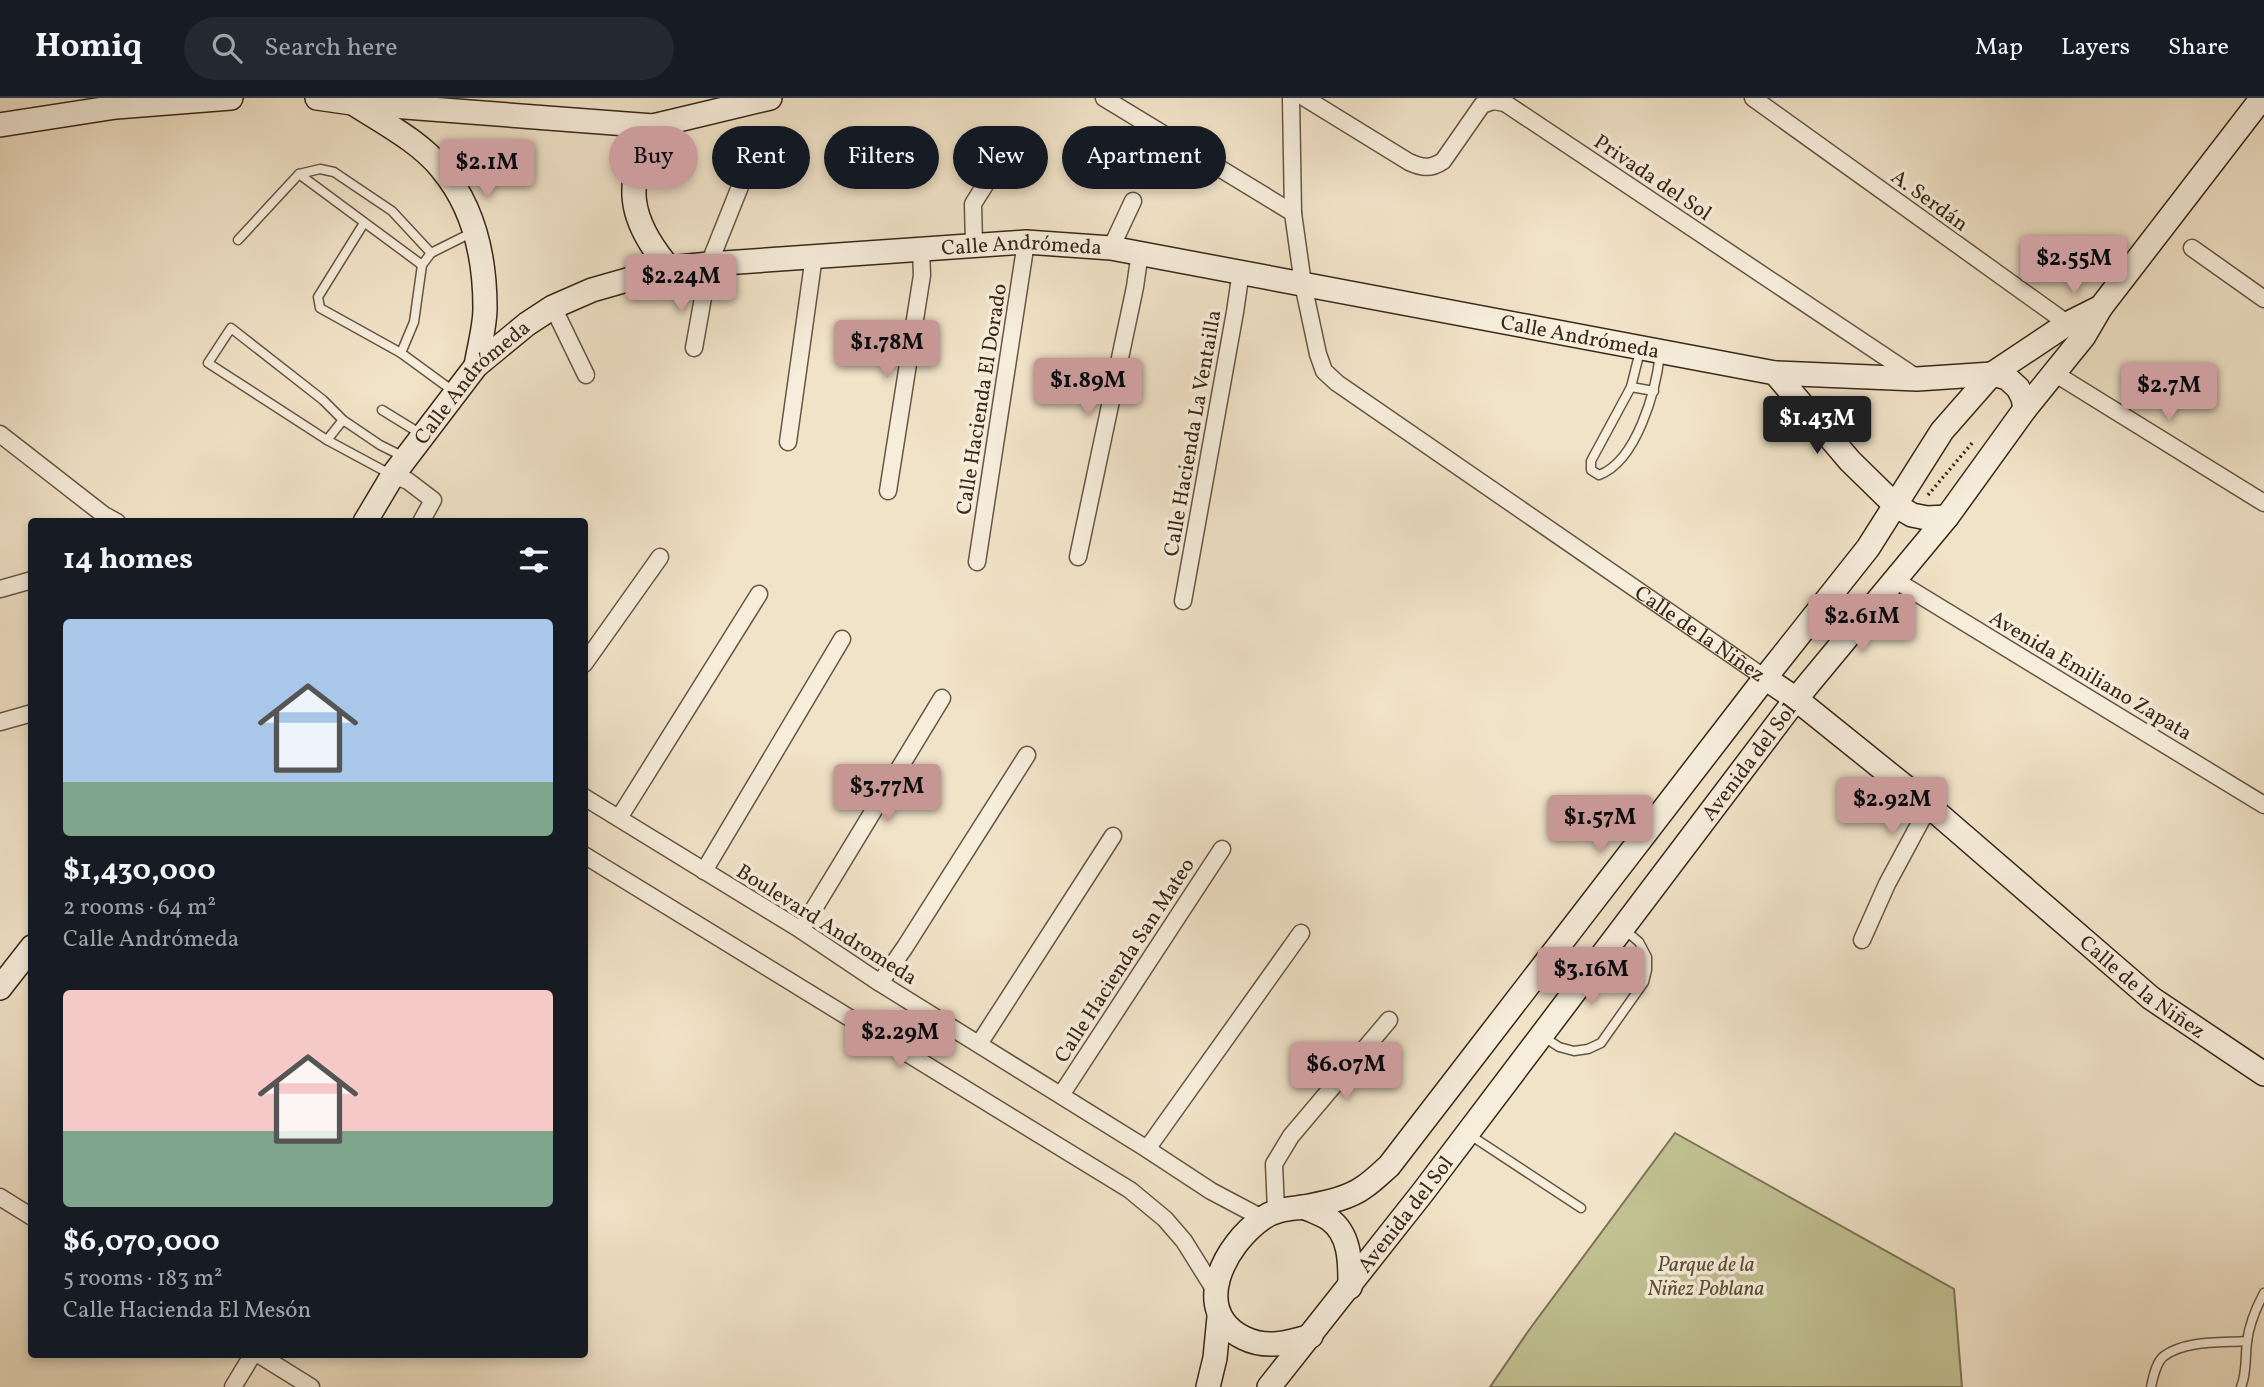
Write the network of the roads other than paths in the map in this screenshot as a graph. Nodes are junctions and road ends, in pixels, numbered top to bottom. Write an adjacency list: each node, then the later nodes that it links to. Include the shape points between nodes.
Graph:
1 (231, 98): 10 (main road, via 116,107)
2 (317, 98): 9 (main road)
3 (770, 98): 11 (main road)
4 (1104, 98): 17 (street)
5 (1291, 98): 17 (street, Calle de la Niñez)
6 (1305, 98): 45 (street, Privada del Sol, via 1421,167 1443,161 1482,104 1505,103)
7 (1753, 98): 36 (street, A. Serdán)
8 (2262, 98): 36 (main road, Avenida del Sol, via 2101,307)
9 (352, 103): 11 (main road); 19 (main road, via 405,136 441,167)
10 (0, 125)
11 (653, 126)
12 (299, 174): 18 (lane); 20 (lane); 27 (lane, via 320,169 334,172 391,211)
13 (634, 189): 31 (main road, via 637,216 649,244)
14 (739, 189): 29 (street)
15 (982, 189): 22 (street, via 973,204)
16 (1133, 201): 23 (street)
17 (1293, 213): 33 (street, Calle de la Niñez)
18 (364, 223): 30 (lane); 39 (lane, via 318,303 320,309)
19 (475, 231): 27 (lane); 40 (main road, via 485,310)
20 (238, 240)
21 (1026, 242): 22 (main road, Calle Andrómeda); 23 (main road, Calle Andrómeda); 68 (street, Calle Hacienda El Dorado)
22 (974, 245): 25 (main road, Calle Andrómeda)
23 (1111, 248): 26 (main road, Calle Andrómeda)
24 (2192, 248): 34 (street)
25 (921, 250): 28 (main road, Calle Andrómeda); 59 (street, via 922,275)
26 (1140, 252): 32 (main road, Calle Andrómeda); 67 (street)
27 (431, 253): 30 (lane)
28 (814, 256): 29 (main road, Calle Andrómeda); 55 (street)
29 (709, 264): 31 (main road, Calle Andrómeda); 37 (street)
30 (422, 265): 39 (lane, via 414,322)
31 (669, 268): 35 (main road, Calle Andrómeda, via 592,290)
32 (1241, 271): 33 (main road, Calle Andrómeda); 73 (street, Calle Hacienda La Ventailla)
33 (1303, 284): 38 (main road, Calle Andrómeda); 76 (street, Calle de la Niñez, via 1324,371 1338,383)
34 (2264, 299)
35 (554, 307): 40 (main road, Calle Andrómeda); 44 (street)
36 (2075, 330): 42 (main road, Avenida del Sol); 43 (main road, Avenida del Sol)
37 (694, 348)
38 (1650, 350): 41 (main road, Calle Andrómeda); 46 (lane); 47 (lane)
39 (401, 354): 48 (lane)
40 (477, 366): 48 (main road, Calle Andrómeda)
41 (1775, 373): 45 (main road, Calle Andrómeda); 61 (main road, via 1850,461)
42 (2054, 373): 49 (main road, Avenida del Sol); 60 (street)
43 (1992, 374): 45 (main road, Calle Andrómeda); 49 (main road, via 2007,378 2018,388); 61 (main road, Avenida del Sol, via 1942,431)
44 (586, 375)
45 (1917, 379)
46 (1630, 387): 47 (lane); 47 (lane, via 1591,461 1591,470 1599,474 1618,462 1641,428)
47 (1654, 391)
48 (456, 393): 53 (main road, Calle Andrómeda)
49 (2025, 409): 62 (main road, Avenida del Sol)
50 (382, 410): 53 (lane)
51 (343, 420): 54 (lane); 54 (lane, via 231,328 208,363); 58 (lane, via 380,445)
52 (0, 434): 56 (street)
53 (423, 435): 58 (main road, Calle Andrómeda)
54 (327, 440): 58 (lane)
55 (788, 442)
56 (18, 449): 57 (street); 63 (street)
57 (0, 454)
58 (399, 467): 64 (main road, Calle Andrómeda); 65 (street, via 408,481 433,500)
59 (888, 491)
60 (2264, 503)
61 (1895, 505): 62 (main road, via 1919,517); 76 (main road, Avenida del Sol, via 1868,548)
62 (1947, 517): 69 (main road, Avenida del Sol)
63 (108, 518)
64 (367, 518)
65 (423, 518)
66 (660, 557): 75 (street)
67 (1078, 557)
68 (977, 562)
69 (1895, 580): 78 (main road, Avenida del Sol); 83 (street, Avenida Emiliano Zapata)
70 (28, 581): 71 (street)
71 (0, 589)
72 (759, 594): 85 (street)
73 (1183, 601)
74 (842, 639): 89 (street)
75 (588, 658)
76 (1765, 678): 78 (main road, Calle de la Niñez); 105 (main road, Avenida del Sol, via 1389,1166 1363,1188)
77 (942, 698): 91 (street)
78 (1796, 699): 84 (main road, Calle de la Niñez); 90 (main road, Avenida del Sol)
79 (28, 714): 80 (street)
80 (0, 722)
81 (1027, 755): 96 (street)
82 (588, 799): 85 (street, Boulevard Andromeda)
83 (2264, 805)
84 (1928, 806): 93 (street); 100 (main road, Calle de la Niñez, via 2151,998)
85 (619, 818): 89 (street, Boulevard Andromeda)
86 (1113, 836): 99 (street)
87 (1222, 849): 101 (street, Calle Hacienda San Mateo)
88 (588, 857): 110 (street, via 1130,1190 1166,1219)
89 (704, 871): 91 (street, Boulevard Andromeda)
90 (1623, 928): 98 (main road, Avenida del Sol); 98 (lane, via 1639,942 1647,957 1647,970 1601,1043 1574,1051)
91 (801, 930): 96 (street, Boulevard Andromeda)
92 (1301, 933): 103 (street)
93 (1862, 940)
94 (28, 951): 95 (main road)
95 (1, 981)
96 (880, 983): 99 (street, Boulevard Andromeda)
97 (1389, 1020): 108 (street, via 1274,1164)
98 (1542, 1035): 102 (main road, Avenida del Sol)
99 (979, 1044): 101 (street, Boulevard Andromeda)
100 (2263, 1072)
101 (1061, 1095): 103 (street, Boulevard Andromeda)
102 (1468, 1133): 106 (lane); 109 (main road, Avenida del Sol)
103 (1147, 1149): 108 (street, Boulevard Andromeda, via 1211,1191)
104 (0, 1197): 107 (street)
105 (1304, 1207): 108 (main road); 109 (main road, via 1330,1220 1346,1239)
106 (1581, 1208)
107 (28, 1214)
108 (1269, 1214): 110 (main road, via 1226,1258)
109 (1350, 1287): 113 (main road)
110 (1214, 1289): 112 (main road)
111 (2264, 1293): 114 (lane)
112 (1219, 1317): 113 (main road, via 1233,1333 1257,1345); 119 (main road)
113 (1311, 1336): 120 (main road)
114 (2247, 1341): 121 (lane, via 2186,1346 2162,1357); 122 (lane)
115 (253, 1358): 117 (street)
116 (263, 1358): 118 (street)
117 (233, 1387)
118 (311, 1387)
119 (1208, 1387)
120 (1269, 1387)
121 (2151, 1387)
122 (2241, 1387)

